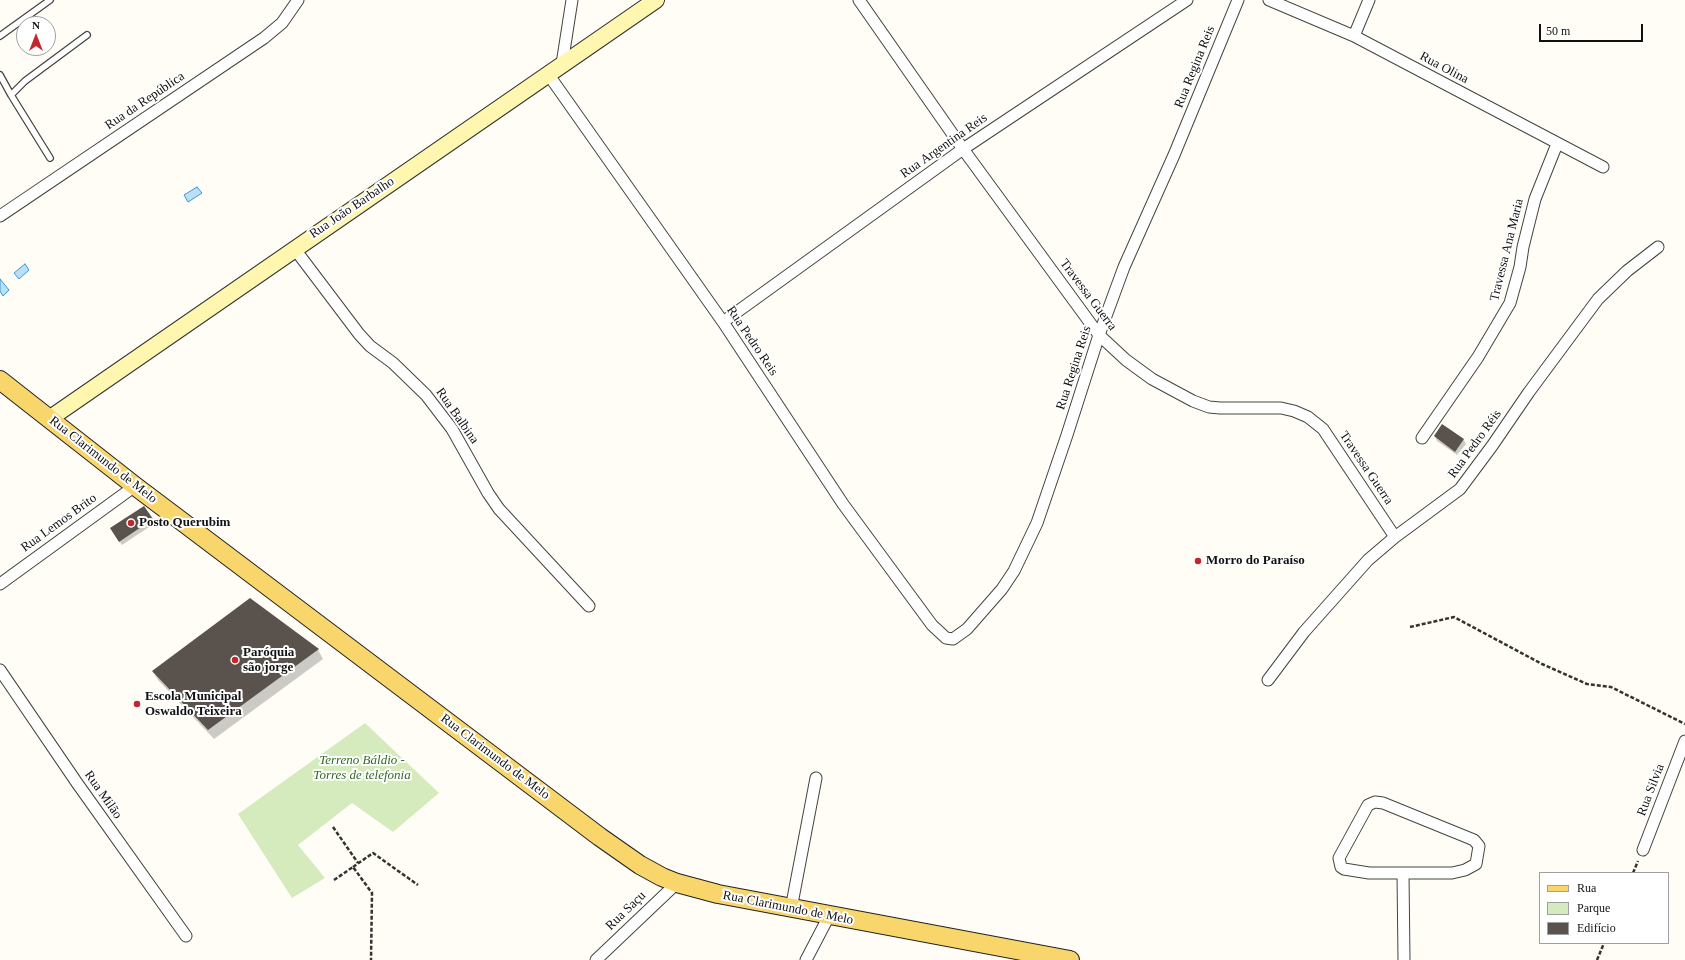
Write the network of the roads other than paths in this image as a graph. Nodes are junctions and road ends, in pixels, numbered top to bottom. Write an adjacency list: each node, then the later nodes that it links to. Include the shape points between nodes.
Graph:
1 (50, 0): 11 (lane)
2 (298, 0): 21 (street, Rua da República, via 282,23 264,38)
3 (572, 0): 13 (street)
4 (656, 0): 13 (street, Rua João Barbalho)
5 (859, 0): 18 (street, Travessa Guerra)
6 (1187, 0): 18 (street, Rua Argentina Reis)
7 (1238, 0): 25 (street, Rua Regina Reis, via 1174,155 1124,266)
8 (1269, 0): 12 (street, Rua Olina)
9 (1369, 0): 12 (street)
10 (87, 35): 16 (lane, via 25,81)
11 (0, 36)
12 (1354, 36): 17 (street, Rua Olina)
13 (562, 64): 14 (street, Rua João Barbalho)
14 (548, 74): 23 (street, Rua João Barbalho); 24 (street, Rua Pedro Reis)
15 (0, 75): 16 (lane)
16 (11, 95): 19 (lane)
17 (1557, 144): 20 (street, Rua Olina); 28 (street, Travessa Ana Maria, via 1534,199 1510,303 1478,357)
18 (963, 149): 24 (street, Rua Argentina Reis); 25 (street, Travessa Guerra)
19 (50, 158)
20 (1603, 167)
21 (0, 216)
22 (1658, 246): 30 (street, Rua Pedro Réis, via 1598,299 1460,489)
23 (294, 248): 27 (street, Rua João Barbalho); 32 (street, Rua Balbina, via 359,334 426,395 452,429 499,509)
24 (723, 322): 33 (street, Rua Pedro Reis, via 843,504)
25 (1099, 335): 30 (street, Travessa Guerra, via 1126,360 1152,378 1208,407 1281,408 1294,410 1308,417 1322,429); 33 (street, Rua Regina Reis, via 1037,523 1014,571 967,629 953,639 946,638)
26 (0, 380): 27 (main road, Rua Clarimundo de Melo)
27 (49, 419): 29 (main road, Rua Clarimundo de Melo)
28 (1422, 438)
29 (134, 486): 31 (street, Rua Lemos Brito); 40 (main road, Rua Clarimundo de Melo, via 600,837 640,865)
30 (1394, 537): 35 (street, Rua Pedro Réis, via 1350,579 1304,632)
31 (0, 584)
32 (589, 606)
33 (932, 625)
34 (0, 670): 43 (street, Rua Milão)
35 (1268, 680)
36 (1685, 741): 38 (street, Rua Silvia)
37 (816, 778): 41 (street)
38 (1643, 850)
39 (1403, 874): 39 (street, via 1452,873 1469,869 1476,864 1478,843 1458,832 1383,803 1371,803 1341,854 1341,867 1362,872); 48 (street)
40 (677, 883): 41 (main road, Rua Clarimundo de Melo); 45 (street, Rua Saçu)
41 (791, 909): 42 (main road, Rua Clarimundo de Melo)
42 (829, 916): 44 (main road, Rua Clarimundo de Melo); 46 (street)
43 (186, 936)
44 (1015, 955): 47 (main road, Rua Clarimundo de Melo)
45 (596, 960)
46 (806, 960)
47 (1070, 960)
48 (1404, 960)

